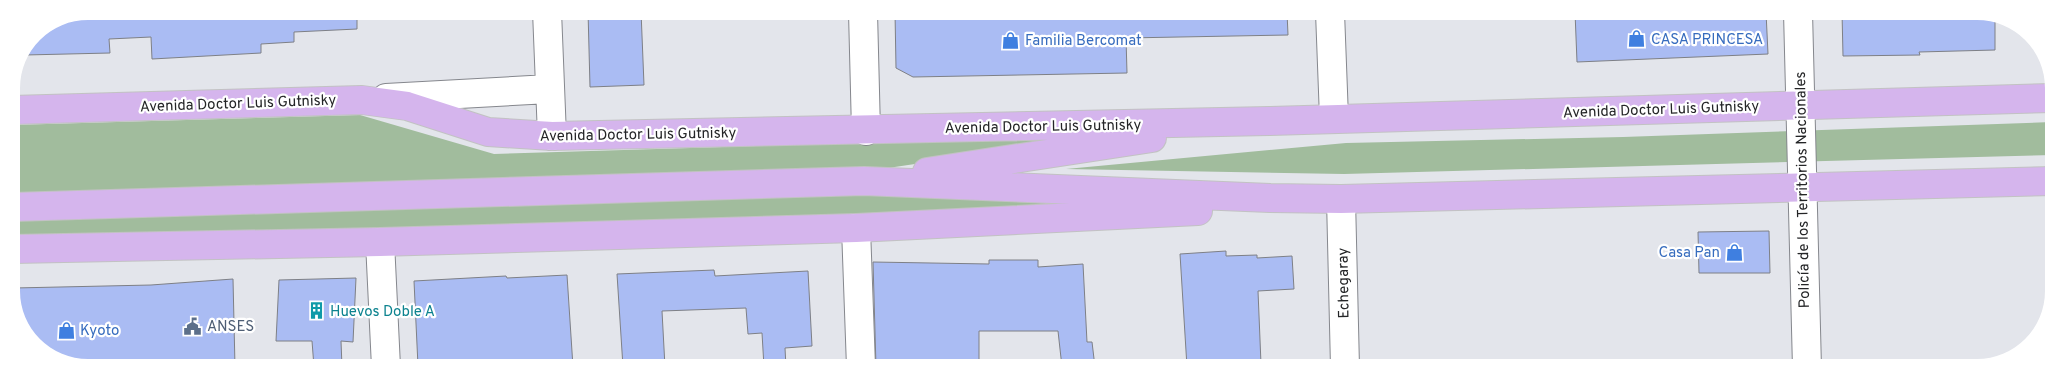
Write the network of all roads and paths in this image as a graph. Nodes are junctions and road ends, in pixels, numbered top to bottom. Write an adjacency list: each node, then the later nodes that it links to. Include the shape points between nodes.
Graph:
1 (547, 20): 5 (street)
2 (863, 20): 12 (street)
3 (1330, 20): 10 (street)
4 (1798, 20): 8 (street, Policía de los Territorios Nacionales)
5 (549, 90): 7 (street); 13 (street)
6 (2045, 98): 8 (main road, Avenida Doctor Luis Gutnisky)
7 (362, 100): 9 (main road, Avenida Doctor Luis Gutnisky); 13 (main road, Avenida Doctor Luis Gutnisky, via 406,106 488,132)
8 (1800, 105): 10 (main road, Avenida Doctor Luis Gutnisky); 16 (street, Policía de los Territorios Nacionales)
9 (20, 110)
10 (1334, 118): 11 (main road, Avenida Doctor Luis Gutnisky)
11 (1269, 121): 12 (main road, Avenida Doctor Luis Gutnisky); 14 (main road, Avenida Doctor Luis Gutnisky)
12 (866, 131): 13 (main road, Avenida Doctor Luis Gutnisky)
13 (552, 136)
14 (864, 181): 17 (main road, Avenida Doctor Luis Gutnisky); 19 (main road, Avenida Doctor Luis Gutnisky)
15 (2045, 181): 16 (main road, Avenida Doctor Luis Gutnisky)
16 (1802, 187): 18 (main road, Avenida Doctor Luis Gutnisky); 26 (street, Policía de los Territorios Nacionales)
17 (1270, 198): 18 (main road, Avenida Doctor Luis Gutnisky); 20 (main road, Avenida Doctor Luis Gutnisky, via 1213,210)
18 (1342, 199): 25 (street, Echegaray)
19 (20, 207)
20 (856, 228): 21 (main road, Avenida Doctor Luis Gutnisky); 24 (street)
21 (380, 242): 22 (main road, Avenida Doctor Luis Gutnisky); 23 (street)
22 (20, 248)
23 (386, 359)
24 (861, 359)
25 (1345, 359)
26 (1807, 359)

